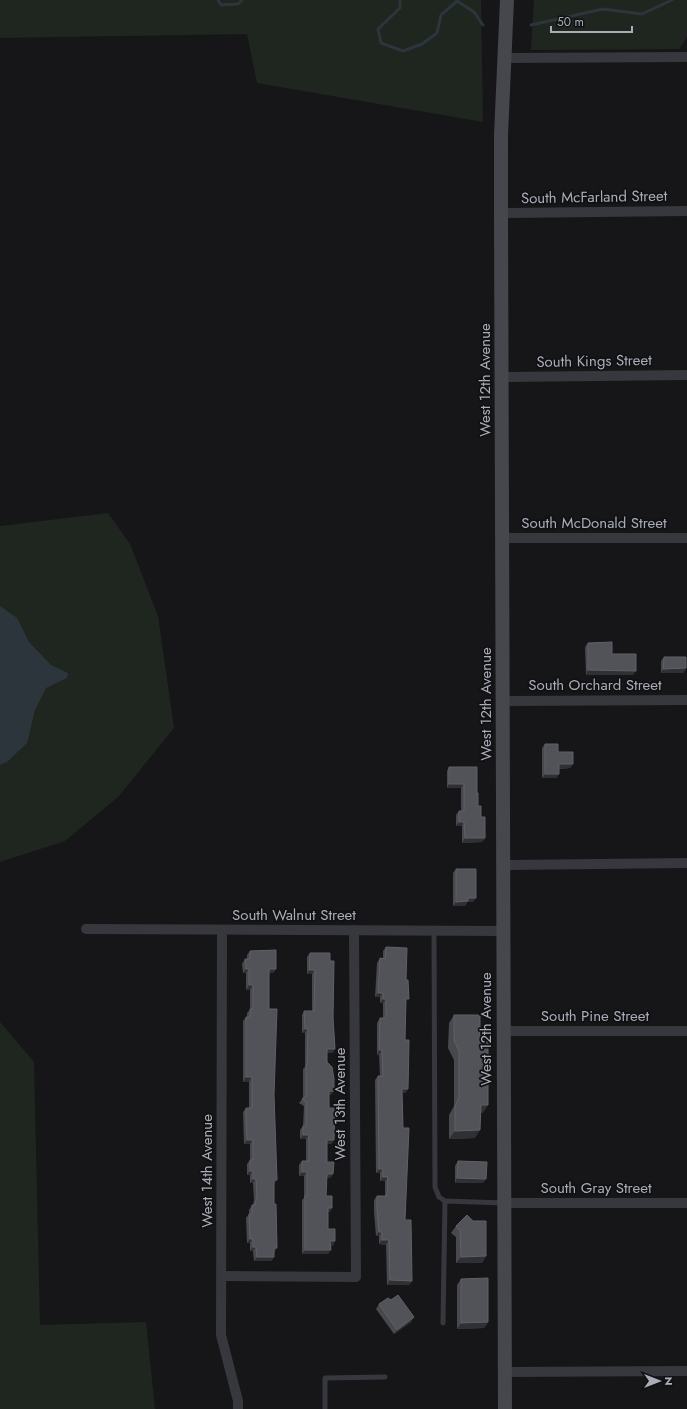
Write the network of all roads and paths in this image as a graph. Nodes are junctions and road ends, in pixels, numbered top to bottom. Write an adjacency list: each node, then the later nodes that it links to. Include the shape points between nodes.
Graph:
1 (507, 0): 3 (main road, West 12th Avenue)
2 (687, 57): 3 (street)
3 (505, 58): 5 (main road, West 12th Avenue, via 501,135)
4 (687, 211): 5 (street, South McFarland Street)
5 (501, 214): 7 (main road, West 12th Avenue)
6 (687, 375): 7 (street, South Kings Street)
7 (502, 377): 8 (main road, West 12th Avenue)
8 (502, 538): 9 (street, South McDonald Street); 11 (main road, West 12th Avenue)
9 (687, 538)
10 (687, 700): 11 (street, South Orchard Street)
11 (503, 701): 13 (main road, West 12th Avenue)
12 (687, 863): 13 (street)
13 (502, 865): 18 (main road, West 12th Avenue)
14 (86, 929): 15 (street, South Walnut Street)
15 (222, 930): 16 (street, South Walnut Street); 24 (street, West 14th Avenue)
16 (354, 930): 17 (street, South Walnut Street); 24 (street, West 13th Avenue, via 356,1277)
17 (434, 932): 18 (street, South Walnut Street); 21 (lane, via 435,1187 439,1197)
18 (502, 932): 19 (main road, West 12th Avenue)
19 (503, 1031): 20 (street, South Pine Street); 22 (main road, West 12th Avenue)
20 (687, 1031)
21 (444, 1201): 22 (lane); 25 (lane)
22 (504, 1203): 23 (street, South Gray Street); 26 (main road, West 12th Avenue)
23 (687, 1203)
24 (222, 1276): 29 (street, West 14th Avenue, via 221,1335)
25 (443, 1323)
26 (505, 1372): 27 (street); 31 (main road, West 12th Avenue)
27 (687, 1372)
28 (385, 1377): 30 (lane, via 324,1378)
29 (238, 1409)
30 (324, 1409)
31 (505, 1409)

